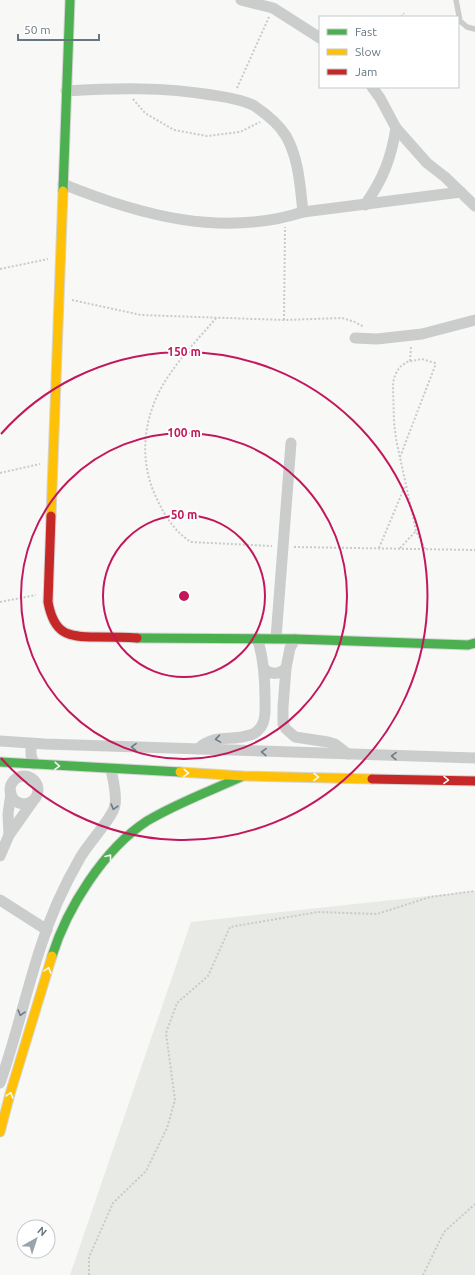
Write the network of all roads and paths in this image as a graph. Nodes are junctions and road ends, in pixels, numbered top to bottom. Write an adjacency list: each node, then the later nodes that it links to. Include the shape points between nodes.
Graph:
1 (70, 0): 13 (street)
2 (241, 0): 4 (street)
3 (456, 0): 7 (lane)
4 (273, 8): 10 (street); 14 (path)
5 (404, 13): 6 (path)
6 (402, 16)
7 (459, 16)
8 (459, 16): 9 (lane, via 460,22)
9 (475, 29)
10 (319, 37)
11 (123, 88): 13 (street); 14 (street, via 189,91); 15 (path, via 145,113 174,130 207,136 240,132)
12 (373, 88): 16 (street)
13 (66, 91): 17 (street)
14 (232, 98): 15 (street, via 252,105)
15 (270, 118): 21 (street, via 285,135 295,156)
16 (396, 128): 18 (street, via 427,163); 19 (street, via 386,169)
17 (63, 184): 22 (street, via 124,206 194,222 229,224); 23 (street)
18 (461, 192): 19 (street); 20 (street)
19 (365, 205): 21 (street)
20 (475, 206)
21 (303, 212): 22 (street)
22 (285, 218): 27 (path)
23 (60, 256): 24 (path); 25 (street)
24 (0, 269)
25 (59, 297): 26 (path, via 141,315); 35 (street)
26 (216, 318): 27 (path); 39 (path, via 169,375 156,397 148,418 146,464 152,488 163,512 184,538 191,542)
27 (284, 320): 31 (path, via 342,318 361,325)
28 (475, 320): 29 (street)
29 (412, 335): 31 (street); 32 (path)
30 (355, 338): 31 (street)
31 (377, 339)
32 (410, 361): 34 (path, via 401,366 394,378 394,422); 34 (path, via 422,359 434,362 435,365)
33 (291, 443): 39 (street)
34 (400, 457): 37 (path)
35 (53, 461): 36 (path); 44 (street)
36 (0, 473)
37 (406, 485): 38 (path); 40 (path)
38 (416, 531): 41 (path); 42 (path)
39 (283, 547): 40 (path); 47 (street)
40 (379, 548): 41 (path)
41 (400, 548): 42 (path)
42 (425, 549): 43 (path)
43 (475, 550)
44 (49, 593): 45 (path); 46 (street, via 50,615 65,633 76,636)
45 (0, 602)
46 (258, 638): 47 (street); 51 (street)
47 (276, 638): 48 (street)
48 (295, 638): 49 (street, via 468,645); 50 (street)
49 (475, 643)
50 (286, 668): 51 (street, via 275,674); 52 (street)
51 (264, 669): 53 (street)
52 (283, 707): 53 (street, via 274,703); 57 (street, via 283,724 290,734 301,739 336,744)
53 (265, 708): 56 (street, one-way to 56, via 263,724 258,731 251,735 213,739)
54 (3, 741): 55 (street); 59 (street, via 12,748 12,753)
55 (31, 744): 56 (street, one-way to 55); 60 (street)
56 (198, 750): 57 (street, one-way to 56)
57 (348, 754): 58 (street, one-way to 57)
58 (475, 758)
59 (2, 762): 60 (street)
60 (34, 764): 61 (street, one-way to 61)
61 (111, 769): 62 (street, one-way to 62); 70 (street, one-way to 70, via 116,799 114,810 88,845)
62 (243, 776): 63 (street, one-way to 63); 71 (street, one-way to 62, via 111,854 136,830 160,814)
63 (475, 780)
64 (11, 793): 65 (street, via 19,804); 65 (street, via 13,782 24,776 29,777 34,780 38,791); 66 (street)
65 (33, 801): 66 (street)
66 (9, 835): 67 (street)
67 (0, 856)
68 (475, 891): 77 (path, via 430,897 377,914 318,912 230,927 208,976 177,1003 166,1033 175,1100 167,1128 146,1171 113,1203 89,1257)
69 (0, 900): 72 (street)
70 (54, 912): 71 (street); 72 (street)
71 (68, 918): 74 (street, one-way to 71, via 55,948)
72 (47, 930): 73 (street, one-way to 73)
73 (0, 1082)
74 (1, 1122): 75 (street)
75 (0, 1132)
76 (475, 1204): 78 (path, via 444,1232)
77 (89, 1275)
78 (423, 1275)

